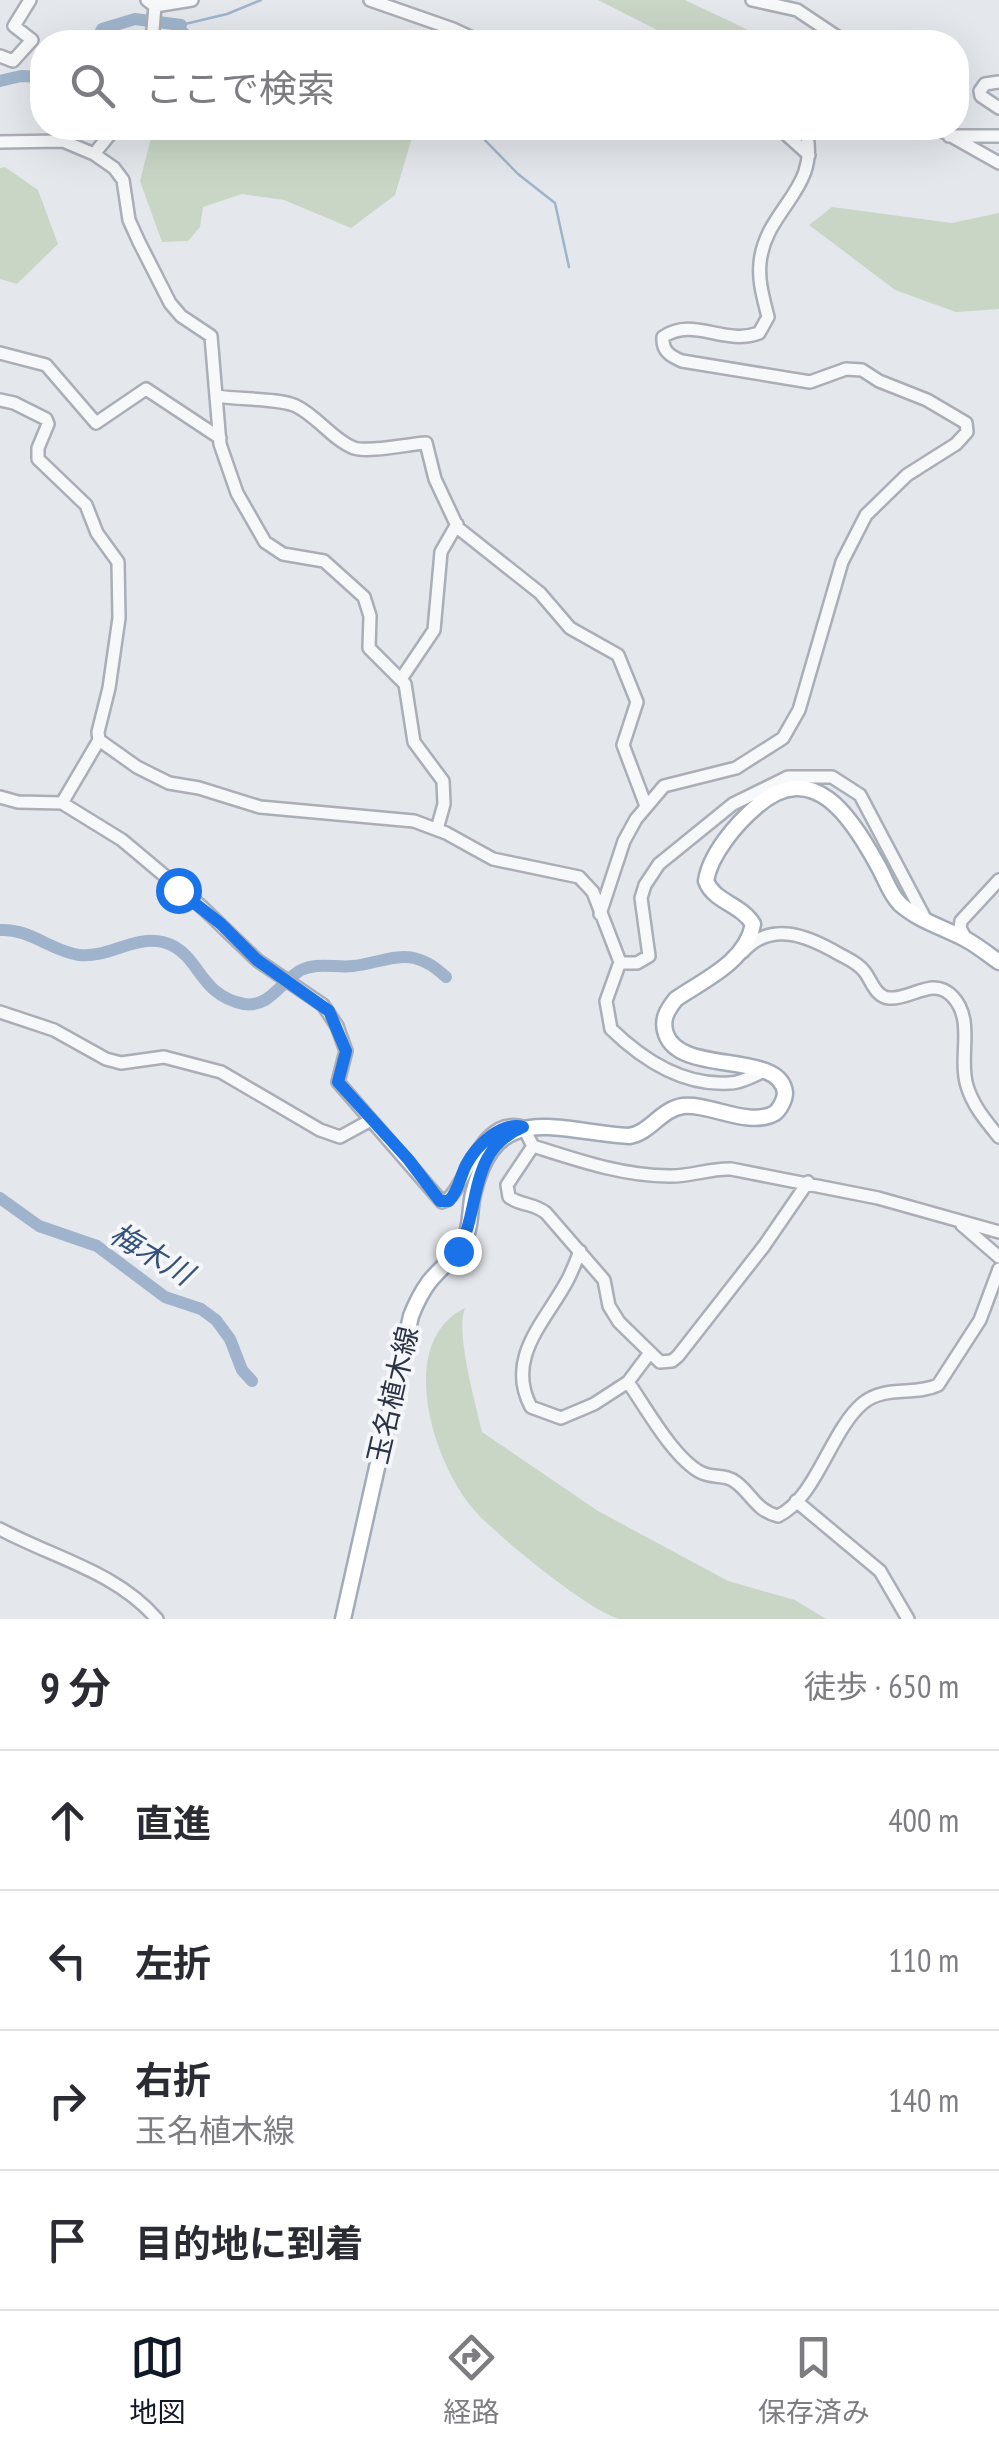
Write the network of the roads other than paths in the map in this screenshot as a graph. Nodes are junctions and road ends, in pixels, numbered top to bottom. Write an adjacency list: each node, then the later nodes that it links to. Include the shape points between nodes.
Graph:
1 (187, 0): 5 (street)
2 (370, 0): 7 (street)
3 (752, 0): 8 (street, via 796,10)
4 (22, 3): 9 (street, via 14,26)
5 (151, 3): 6 (street)
6 (152, 30)
7 (456, 30)
8 (820, 30)
9 (30, 38)
10 (30, 42): 11 (street, via 13,61)
11 (0, 56)
12 (999, 82): 13 (street, via 980,91)
13 (999, 108)
14 (969, 136): 15 (street)
15 (999, 136)
16 (105, 140): 21 (street)
17 (792, 140): 22 (street)
18 (806, 140): 22 (street)
19 (956, 140): 23 (street)
20 (0, 142): 21 (street, via 63,142)
21 (94, 154): 25 (street, via 123,180 129,220 170,304 212,336)
22 (809, 155): 33 (street, via 802,182 767,235 760,288 768,317 759,334 741,340 675,329 662,346 682,360 810,382 846,368 862,370 966,423 967,432 906,475 866,515 842,562 798,710 783,738 716,776 672,782)
23 (999, 163)
24 (0, 352): 27 (street, via 46,365 96,423 146,389)
25 (217, 396): 27 (street); 28 (street, via 298,406 363,450 426,443 434,479)
26 (0, 400): 30 (street, via 46,419 38,458 86,505 117,557 119,618)
27 (220, 438): 29 (street, via 226,469 266,542 283,554 324,561 351,583 368,606 368,648)
28 (457, 524): 29 (street, via 441,552 434,630); 33 (street, via 540,593 570,628 618,655 638,702 623,745)
29 (401, 679): 34 (street, via 414,742 443,781)
30 (99, 740): 32 (street); 34 (street, via 159,779 241,803 401,819)
31 (0, 797): 32 (street)
32 (62, 803): 44 (street, via 140,852 257,960 329,1011 346,1051 338,1082)
33 (646, 806): 36 (street, via 624,841)
34 (437, 829): 36 (street, via 493,859 578,876 590,886)
35 (999, 880): 38 (street, via 961,921)
36 (600, 914): 41 (street)
37 (927, 922): 38 (main road); 39 (main road, via 890,892 837,806 804,787 761,802 707,871 709,889 754,924); 41 (street, via 860,794 832,777 788,776 733,804 659,864 641,898 649,956)
38 (967, 940): 40 (main road)
39 (740, 955): 43 (main road, via 676,999 665,1030 692,1056); 46 (street, via 749,944 781,932 804,936 851,960 888,998 934,987 952,995 965,1024 966,1082)
40 (999, 962)
41 (620, 963): 43 (street, via 606,1002 607,1021 632,1048 691,1080 732,1084)
42 (0, 1012): 44 (street, via 54,1030 106,1059 164,1057 221,1072 340,1137)
43 (766, 1070): 45 (main road, via 785,1093 774,1114 685,1106 629,1136)
44 (371, 1120): 45 (street, via 442,1202 454,1196 481,1146 513,1124)
45 (523, 1127): 47 (street); 59 (main road, 玉名植木線, via 504,1135 484,1165 467,1234 411,1316)
46 (999, 1137)
47 (533, 1146): 48 (street, via 669,1176 711,1168); 51 (street, via 507,1184 509,1197 537,1206)
48 (808, 1182): 49 (street); 54 (street, via 678,1356 660,1362)
49 (959, 1222): 50 (street); 52 (street)
50 (999, 1232)
51 (580, 1251): 54 (street, via 604,1280 619,1322); 55 (street, via 521,1364 524,1395 531,1406 561,1418)
52 (999, 1257)
53 (999, 1269): 56 (street, via 980,1320 938,1384 888,1392 859,1406)
54 (650, 1354): 55 (street)
55 (628, 1382): 56 (street, via 696,1470 737,1483 764,1512 778,1516)
56 (796, 1502): 60 (street, via 880,1571)
57 (0, 1530): 58 (street, via 100,1575)
58 (157, 1619)
59 (343, 1619)
60 (908, 1619)

